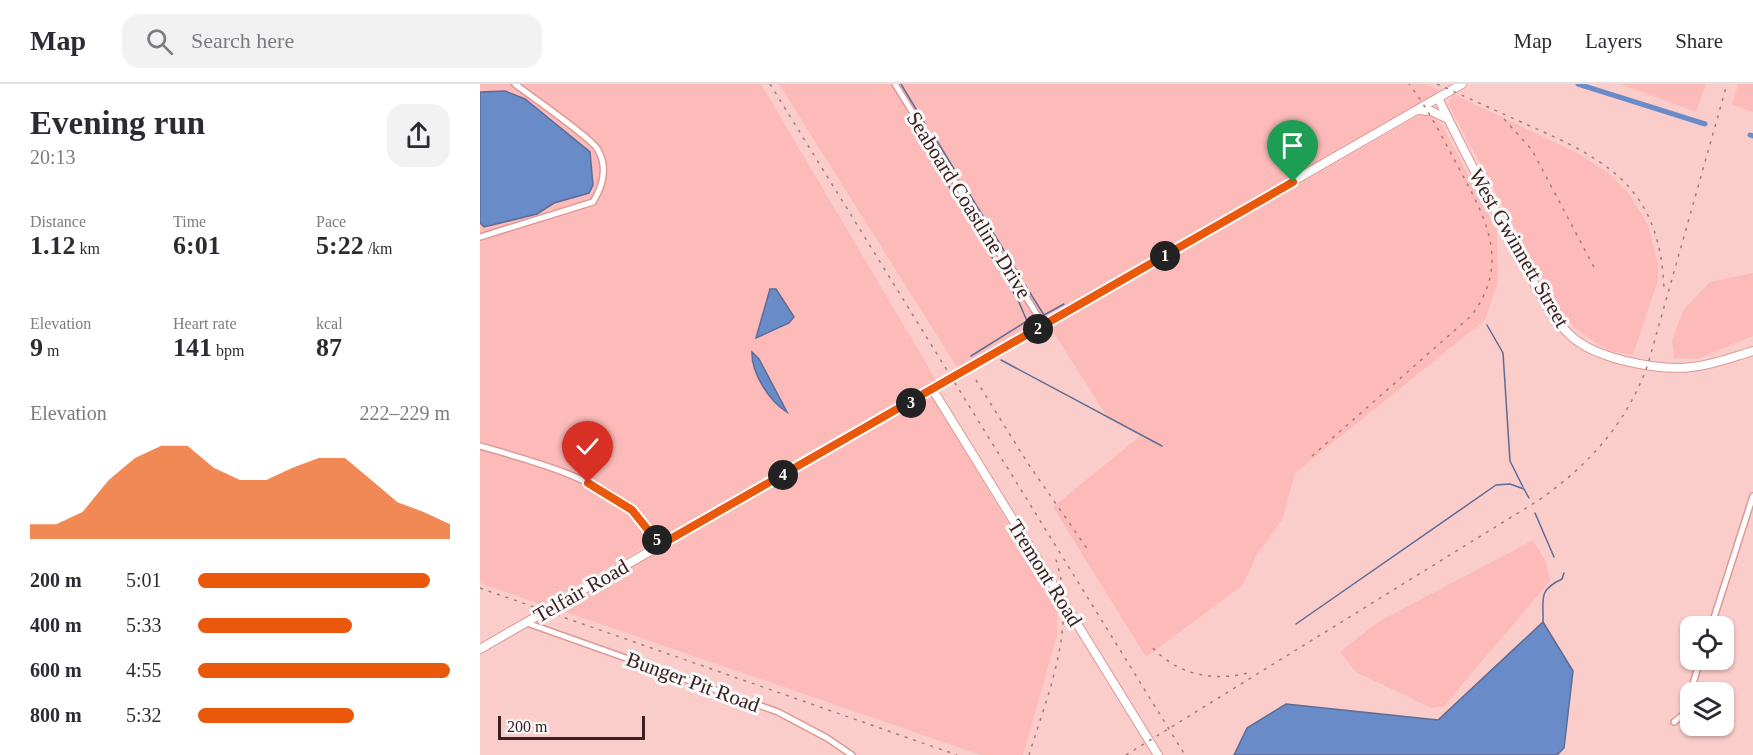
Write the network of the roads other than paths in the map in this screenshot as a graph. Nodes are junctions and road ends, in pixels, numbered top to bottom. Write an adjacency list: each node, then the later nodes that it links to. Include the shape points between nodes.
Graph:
1 (515, 84): 8 (street, via 598,148 605,169 593,202)
2 (895, 84): 9 (street, Seaboard Coastline Drive)
3 (1462, 84): 4 (street, Telfair Road)
4 (1451, 90): 5 (street, Telfair Road); 7 (street)
5 (1436, 99): 6 (street, Telfair Road); 7 (street, West Gwinnett Street)
6 (1417, 110): 7 (street); 9 (street, Telfair Road)
7 (1446, 118): 10 (street, West Gwinnett Street, via 1527,268 1571,337 1614,359 1675,368 1704,365)
8 (480, 237)
9 (1044, 326): 11 (street, Telfair Road)
10 (1753, 351)
11 (933, 390): 14 (street, Telfair Road); 21 (street, Tremont Road)
12 (480, 446): 14 (street, via 564,472 606,493 632,510)
13 (1753, 496): 15 (street)
14 (660, 545): 16 (street, Telfair Road)
15 (1715, 616)
16 (527, 623): 17 (street, Telfair Road); 20 (street, Bunger Pit Road, via 778,712)
17 (480, 649)
18 (1697, 670): 19 (street, via 1684,714)
19 (1674, 722)
20 (852, 755)
21 (1158, 755)

